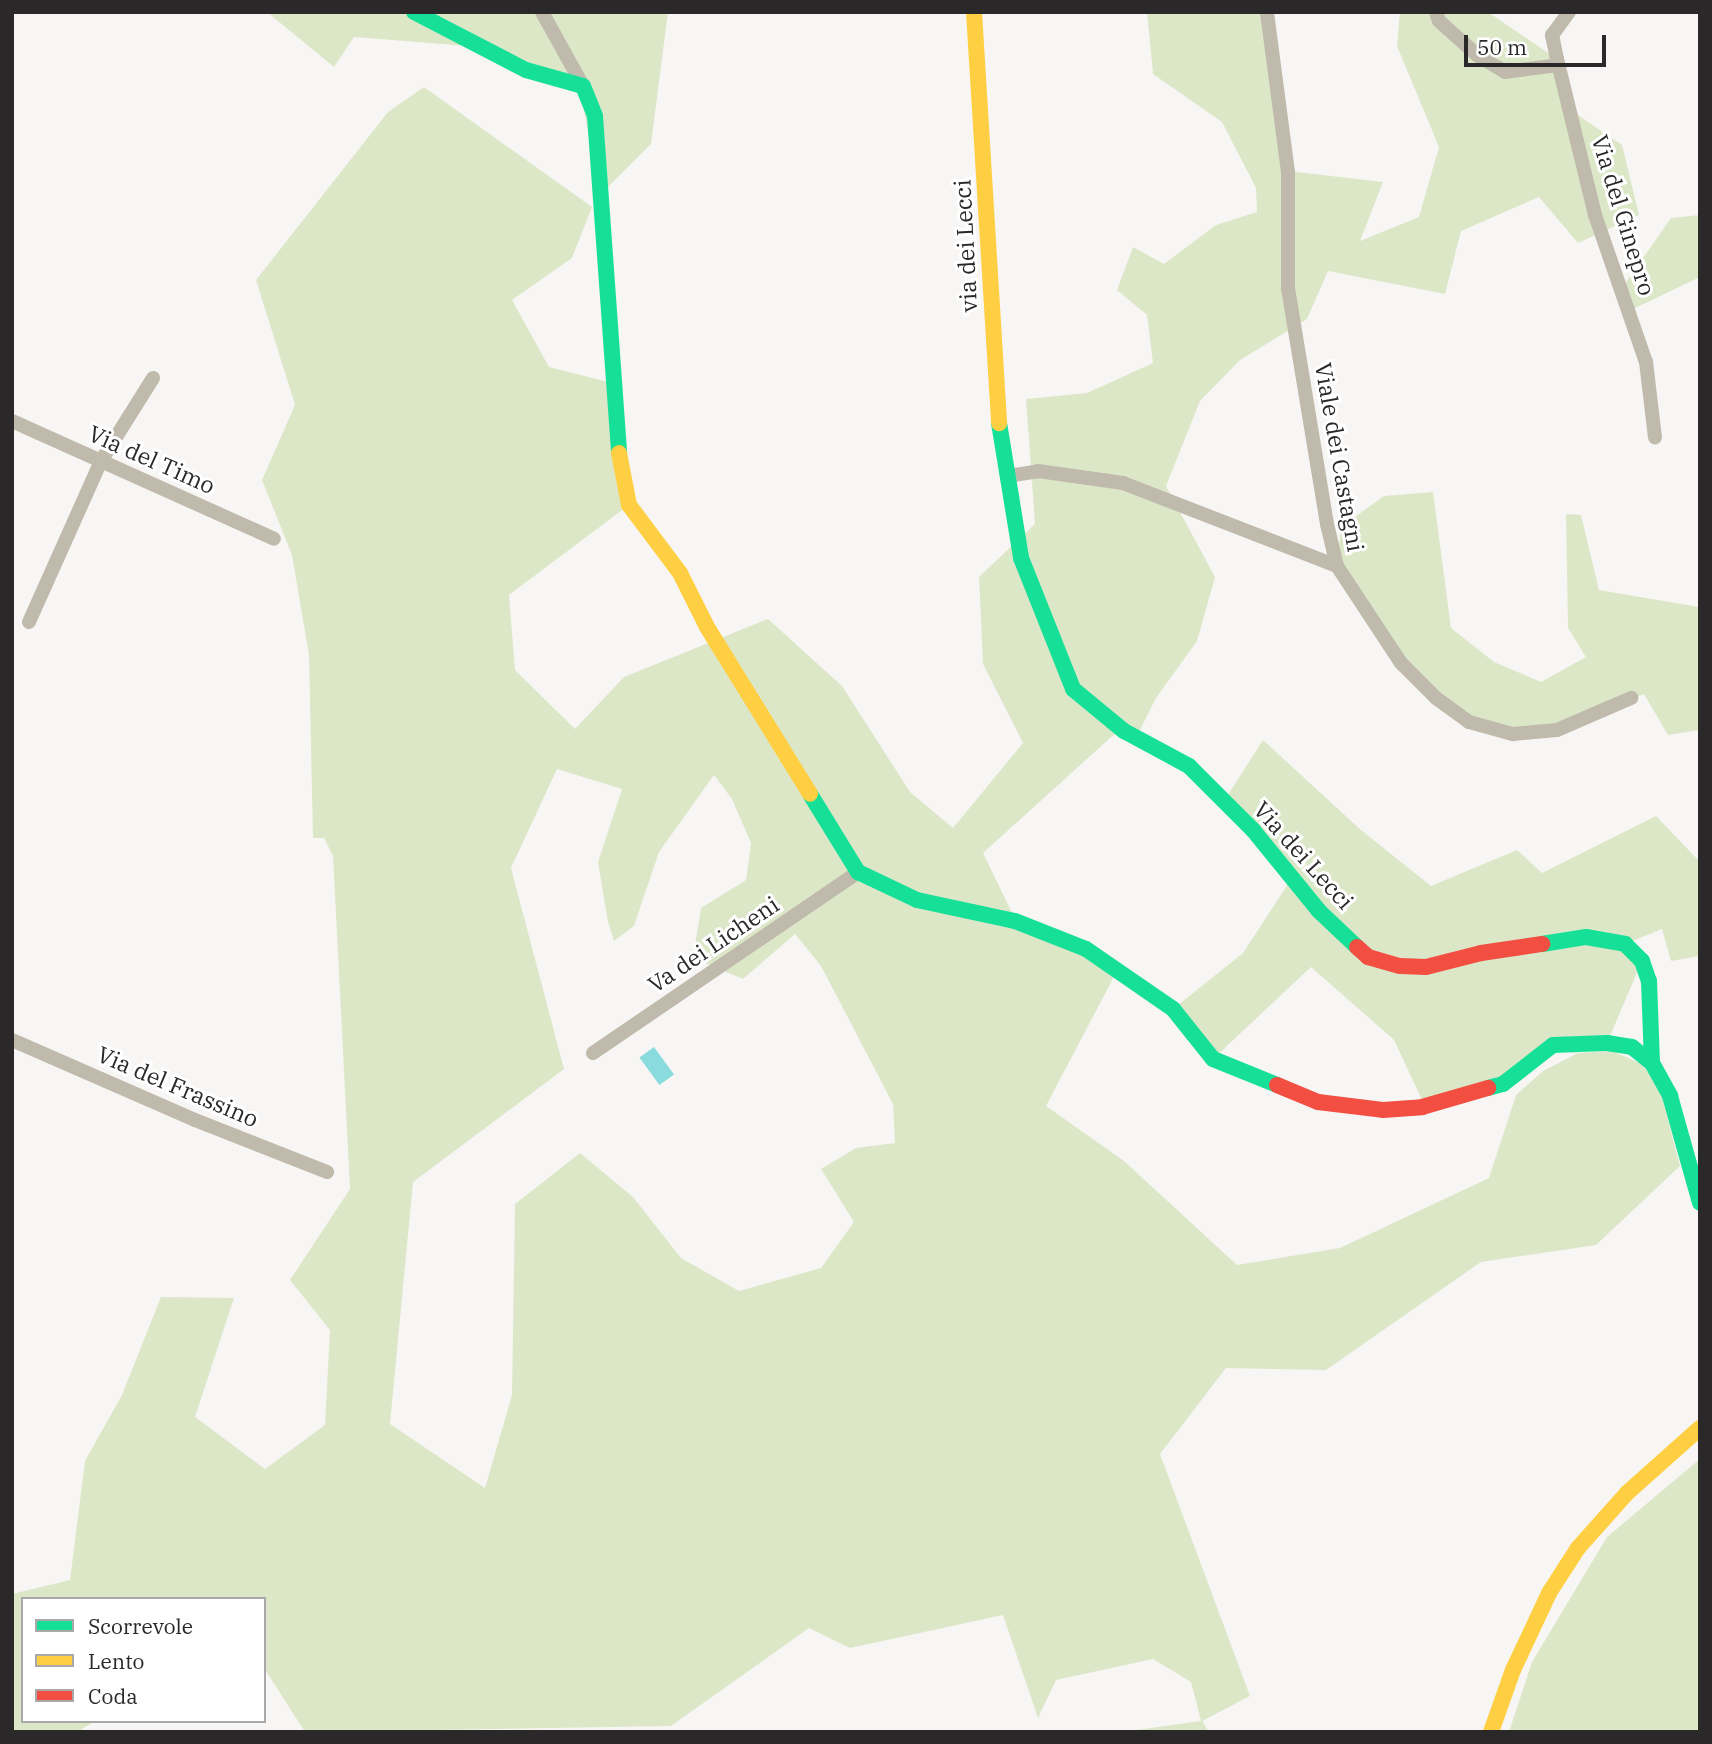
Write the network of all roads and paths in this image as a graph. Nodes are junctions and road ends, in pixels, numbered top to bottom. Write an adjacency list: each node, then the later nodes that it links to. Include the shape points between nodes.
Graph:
1 (414, 12): 8 (street, via 526,69)
2 (542, 12): 8 (street)
3 (974, 12): 13 (street, via dei Lecci, via 996,401)
4 (1267, 12): 15 (street, Viale dei Castagni, via 1288,172 1289,288)
5 (1436, 12): 7 (street, via 1438,21 1477,55 1506,72)
6 (1569, 12): 7 (street, Via del Ginepro, via 1552,35)
7 (1558, 65): 11 (street, Via del Ginepro, via 1595,215 1646,362)
8 (583, 86): 18 (street, via 595,117 620,468 629,505 680,573 707,627)
9 (153, 378): 12 (street)
10 (12, 421): 12 (street, Via del Timo)
11 (1655, 437)
12 (101, 461): 14 (street, Via del Timo); 16 (street)
13 (1008, 476): 15 (street, Viale dei Castagni, via 1038,471 1123,483); 21 (street, Via dei Lecci, via 1021,558 1073,689 1124,731 1189,766 1253,830 1319,911 1368,957 1426,967 1481,953 1586,937 1625,944 1642,961 1649,981)
14 (274, 539)
15 (1337, 566): 17 (street, via 1401,663 1469,722 1513,734 1557,730)
16 (30, 622)
17 (1631, 698)
18 (858, 872): 20 (street, Va dei Licheni); 21 (street, via 917,900 1016,921 1086,949 1173,1009 1213,1059 1318,1102 1383,1110 1422,1107 1503,1084 1553,1045 1607,1042 1632,1047)
19 (12, 1040): 22 (street, Via del Frassino)
20 (593, 1053)
21 (1652, 1063): 23 (street, via 1670,1096)
22 (327, 1172)
23 (1700, 1203)
24 (1699, 1428): 25 (street, via 1627,1493 1578,1548 1549,1593 1513,1670)
25 (1491, 1732)

